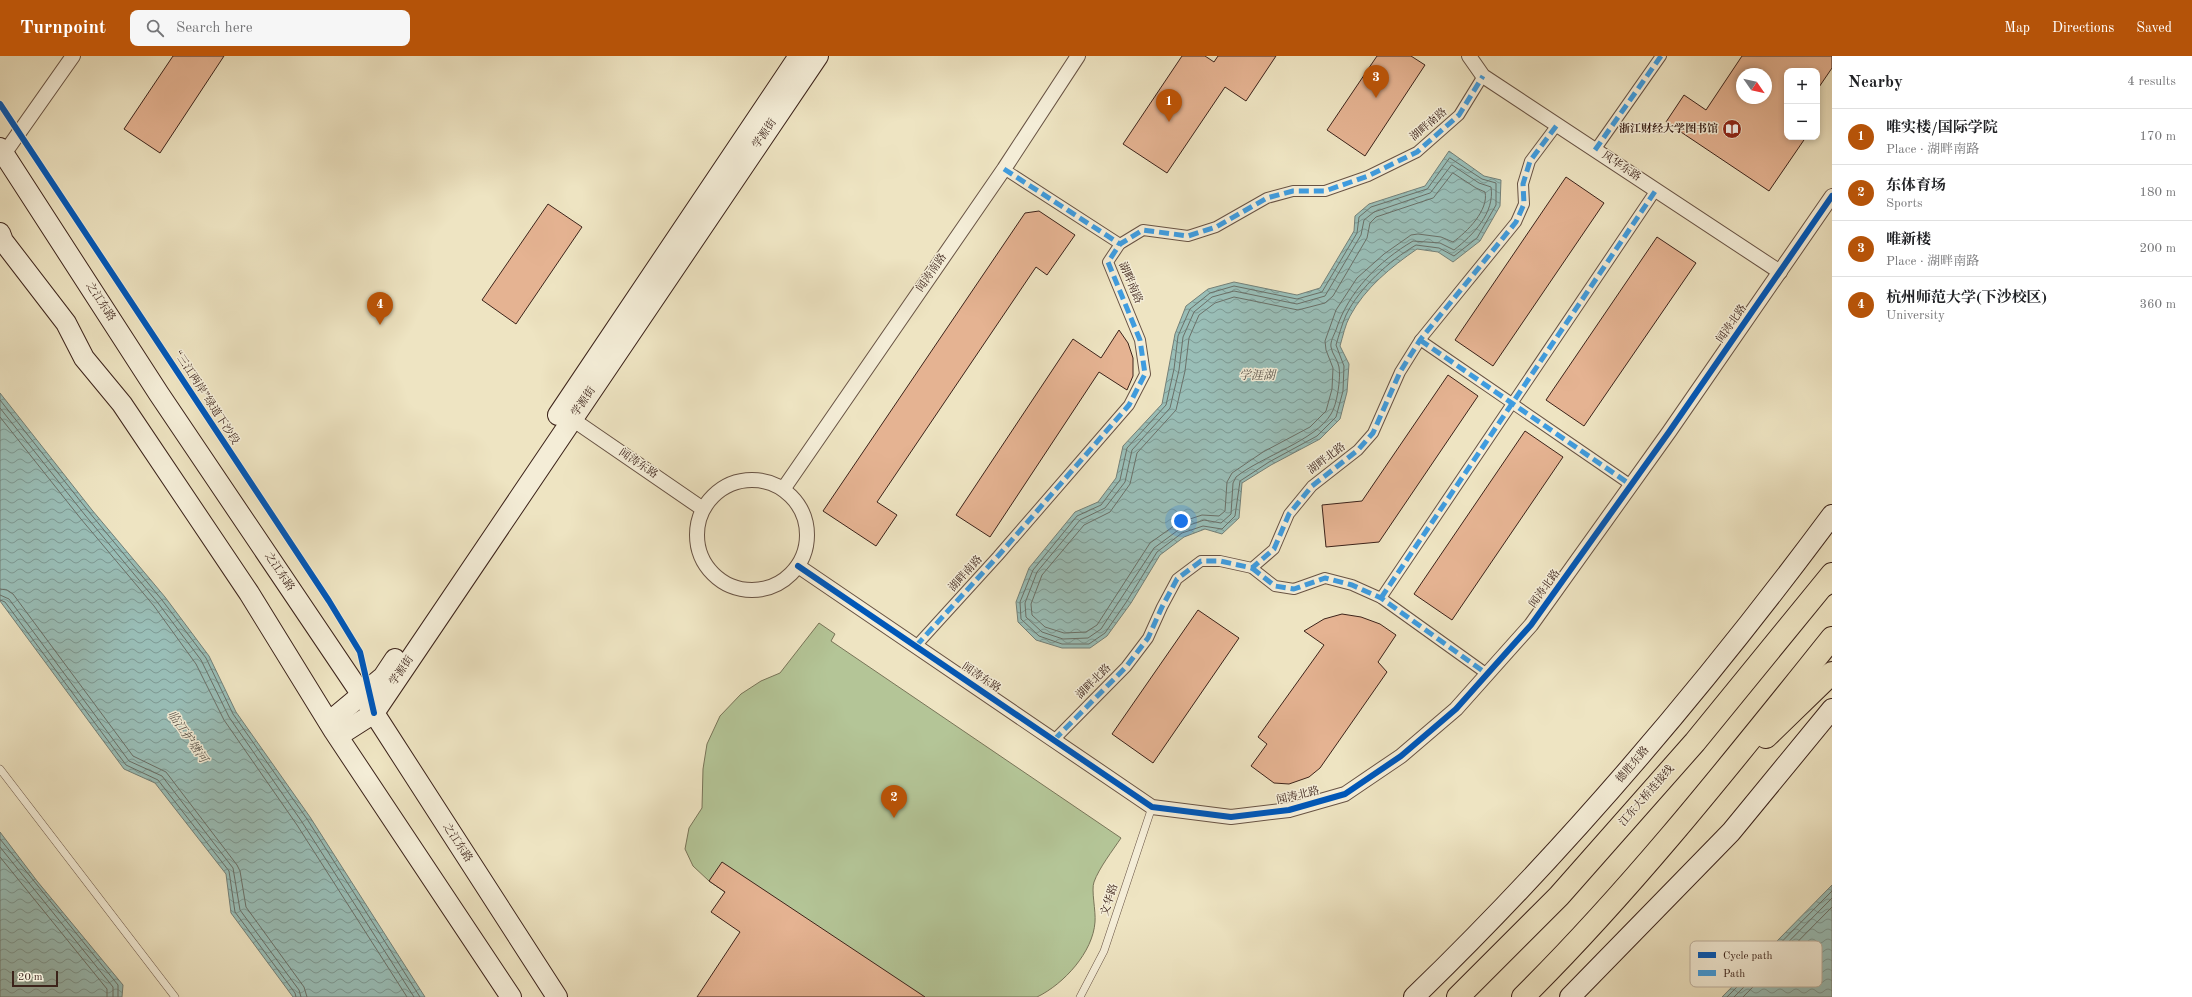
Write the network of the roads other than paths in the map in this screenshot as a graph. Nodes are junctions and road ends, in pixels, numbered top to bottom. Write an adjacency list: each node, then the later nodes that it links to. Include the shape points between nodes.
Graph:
1 (73, 56): 10 (street)
2 (799, 56): 32 (main road, via 383,677)
3 (818, 56): 19 (main road, 学源街)
4 (1078, 56): 11 (street, 闻涛南路)
5 (1469, 56): 7 (street, 风华东路)
6 (1661, 56): 9 (street)
7 (1483, 76): 8 (street, 风华东路); 15 (street, 湖畔南路, via 1459,115 1417,152 1368,176 1325,191 1293,191 1267,198 1216,227 1188,236 1143,230)
8 (1557, 125): 9 (street, 风华东路); 17 (street, 湖畔北路, via 1530,161 1523,184 1524,204 1516,222)
9 (1595, 150): 12 (street, 风华东路)
10 (2, 151): 32 (main road, 之江东路, via 159,394)
11 (1004, 169): 15 (street); 21 (street, 闻涛南路)
12 (1656, 190): 16 (street, 风华东路); 18 (street)
13 (1832, 196): 16 (street, 闻涛北路)
14 (0, 233): 35 (main road, via 2,240 66,323 84,358 122,404 249,594)
15 (1120, 244): 29 (street, 湖畔南路, via 1108,262 1140,340 1145,374 1129,405)
16 (1780, 272): 20 (street, 闻涛北路)
17 (1420, 340): 18 (street); 25 (street, 湖畔北路, via 1400,372 1373,433 1358,450 1312,486 1289,514 1274,549)
18 (1512, 404): 20 (street); 27 (street)
19 (572, 419): 22 (street, 闻涛东路); 34 (main road, 学源街)
20 (1631, 485): 31 (street, 闻涛北路, via 1531,625)
21 (784, 488): 22 (street, via 767,481 748,479 730,484 714,494); 24 (street, via 796,500 805,516 807,527 806,550)
22 (703, 509): 24 (street, via 697,527 698,546 704,563 721,581 732,587 750,591 769,588 785,580)
23 (1832, 515): 44 (main road, 德胜东路, via 1638,759 1480,933)
24 (798, 566): 29 (street, 闻涛东路)
25 (1252, 568): 27 (street, via 1275,586 1294,590 1324,578 1352,585); 36 (street, 湖畔北路, via 1220,561 1201,561 1177,579 1148,638 1126,667)
26 (1830, 578): 45 (highway, 江东大桥连接线, via 1695,742 1559,896)
27 (1381, 598): 31 (street)
28 (1832, 638): 37 (highway)
29 (916, 646): 36 (street, 闻涛东路)
30 (1832, 673): 37 (highway, via 1771,734)
31 (1487, 674): 39 (street, 闻涛北路, via 1456,709 1402,756 1345,794 1289,810 1231,817)
32 (362, 695): 34 (main road, 之江东路); 35 (main road)
33 (1832, 709): 47 (main road, via 1731,832)
34 (374, 713): 35 (main road, 学源街); 42 (main road, 之江东路)
35 (334, 729): 41 (main road)
36 (1054, 740): 39 (street, 闻涛东路)
37 (1726, 767): 46 (highway, via 1606,909)
38 (0, 768): 40 (lane)
39 (1152, 807): 43 (lane, 文华路, via 1104,951)
40 (175, 997)
41 (512, 997)
42 (556, 997)
43 (1080, 997)
44 (1414, 997)
45 (1458, 997)
46 (1522, 997)
47 (1570, 997)

